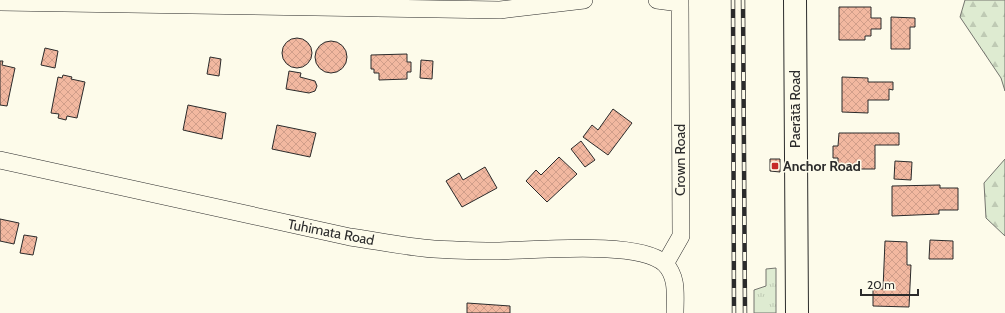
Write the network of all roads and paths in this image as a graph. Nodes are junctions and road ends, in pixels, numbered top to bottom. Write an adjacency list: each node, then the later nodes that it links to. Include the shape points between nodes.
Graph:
1 (584, 0): 5 (street, via 500,10)
2 (657, 0): 4 (street)
3 (794, 0): 9 (highway, Paerātā Road)
4 (680, 1): 7 (street, Crown Road, via 681,236)
5 (0, 2)
6 (0, 160): 7 (street, Tuhimata Road, via 350,237 433,249 490,252 627,250 650,256)
7 (665, 264): 8 (street, via 674,279)
8 (675, 313)
9 (797, 313)

